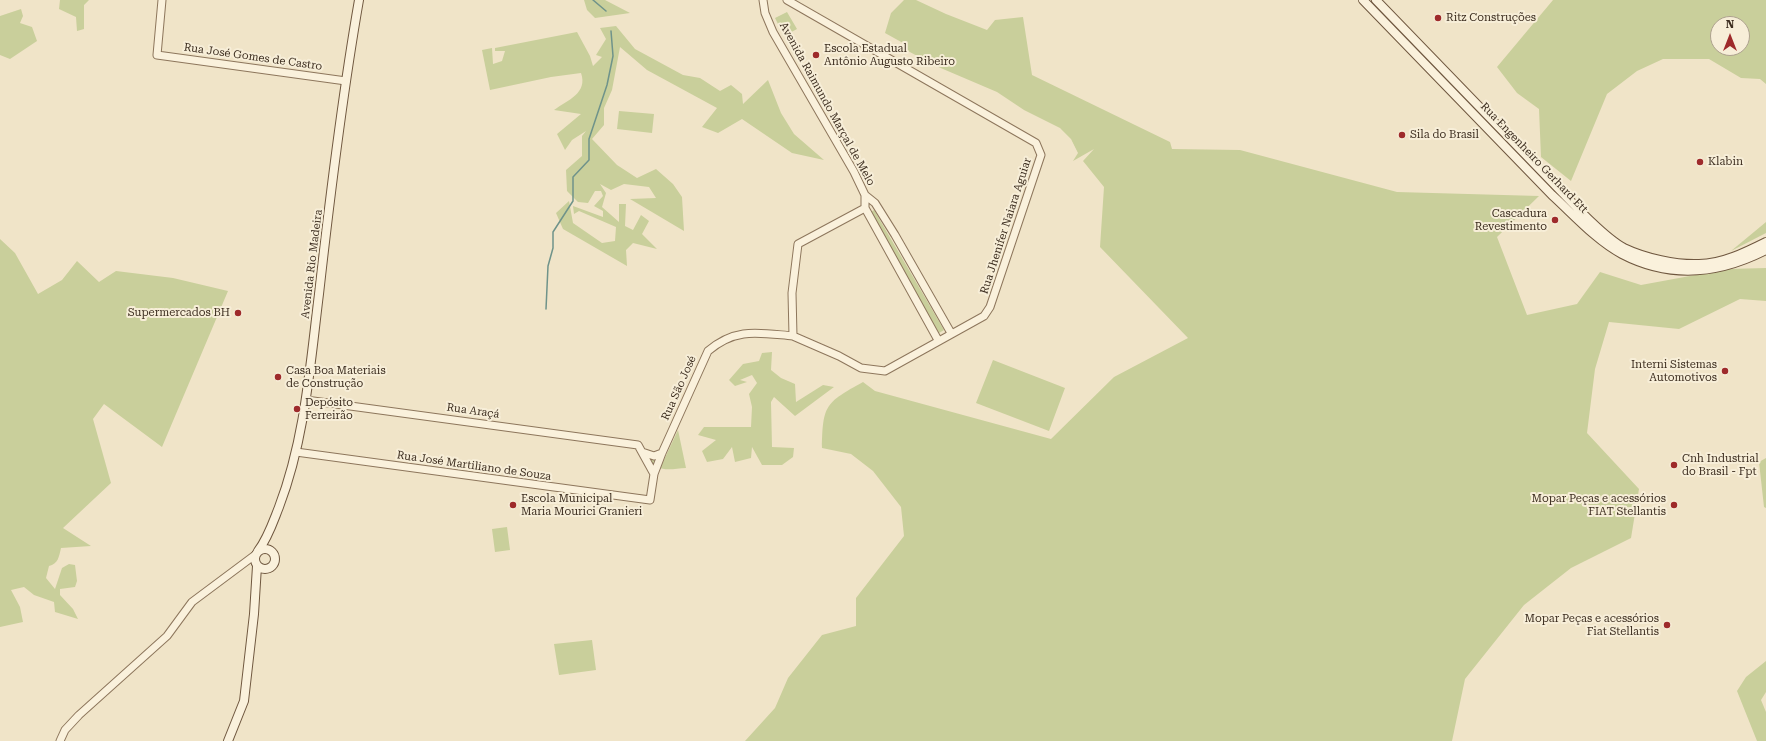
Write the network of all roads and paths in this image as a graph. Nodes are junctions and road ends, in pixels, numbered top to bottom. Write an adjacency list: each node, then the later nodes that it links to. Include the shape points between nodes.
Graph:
1 (162, 0): 7 (street, Rua José Gomes de Castro, via 157,55)
2 (359, 0): 7 (main road, Avenida Rio Madeira)
3 (763, 0): 8 (street, Avenida Raimundo Marçal de Melo, via 773,32)
4 (787, 0): 12 (street, Rua Jhenifer Naiara Aguiar, via 981,110 1036,143 1039,149 1041,155 990,307 984,316)
5 (1363, 0): 11 (main road, Rua Engenheiro Gerhard Ett, via 1552,195 1584,225 1622,254 1652,266 1700,271 1738,263)
6 (1376, 0): 10 (main road, Rua Engenheiro Gerhard Ett, via 1584,215 1624,248 1652,257 1700,264 1746,252)
7 (346, 81): 15 (main road, Avenida Rio Madeira)
8 (865, 195): 9 (street, Avenida Raimundo Marçal de Melo); 12 (street, Avenida Raimundo Marçal de Melo, via 874,203 894,235)
9 (865, 208): 13 (street, via 798,244 792,293); 14 (street, Avenida Raimundo Marçal de Melo)
10 (1766, 242)
11 (1766, 250)
12 (951, 333): 14 (street, Rua Jhenifer Naiara Aguiar)
13 (793, 336): 14 (street, Rua Jhenifer Naiara Aguiar, via 861,368 881,371); 18 (street, Rua São José, via 740,333 717,343 708,351)
14 (938, 340)
15 (306, 400): 16 (main road, Avenida Rio Madeira); 17 (street, Rua Araçá, via 638,445)
16 (296, 452): 20 (street, Rua José Martiliano de Souza); 21 (main road, Avenida Rio Madeira)
17 (642, 452): 18 (street, via 654,456); 19 (street)
18 (662, 453): 19 (street, Rua São José)
19 (654, 474): 20 (street, Rua São José)
20 (650, 500)
21 (271, 527): 22 (main road, Avenida Rio Madeira); 23 (main road, Avenida Rio Madeira)
22 (272, 551): 23 (main road, via 267,549); 24 (main road, via 275,562)
23 (255, 559): 24 (main road, via 262,569); 25 (main road, Avenida Rio Madeira); 26 (street, via 192,602 167,636 79,715 65,730)
24 (268, 569): 25 (main road, Avenida Rio Madeira)
25 (256, 587): 27 (main road, Avenida Rio Madeira, via 244,702)
26 (60, 741)
27 (228, 741)

